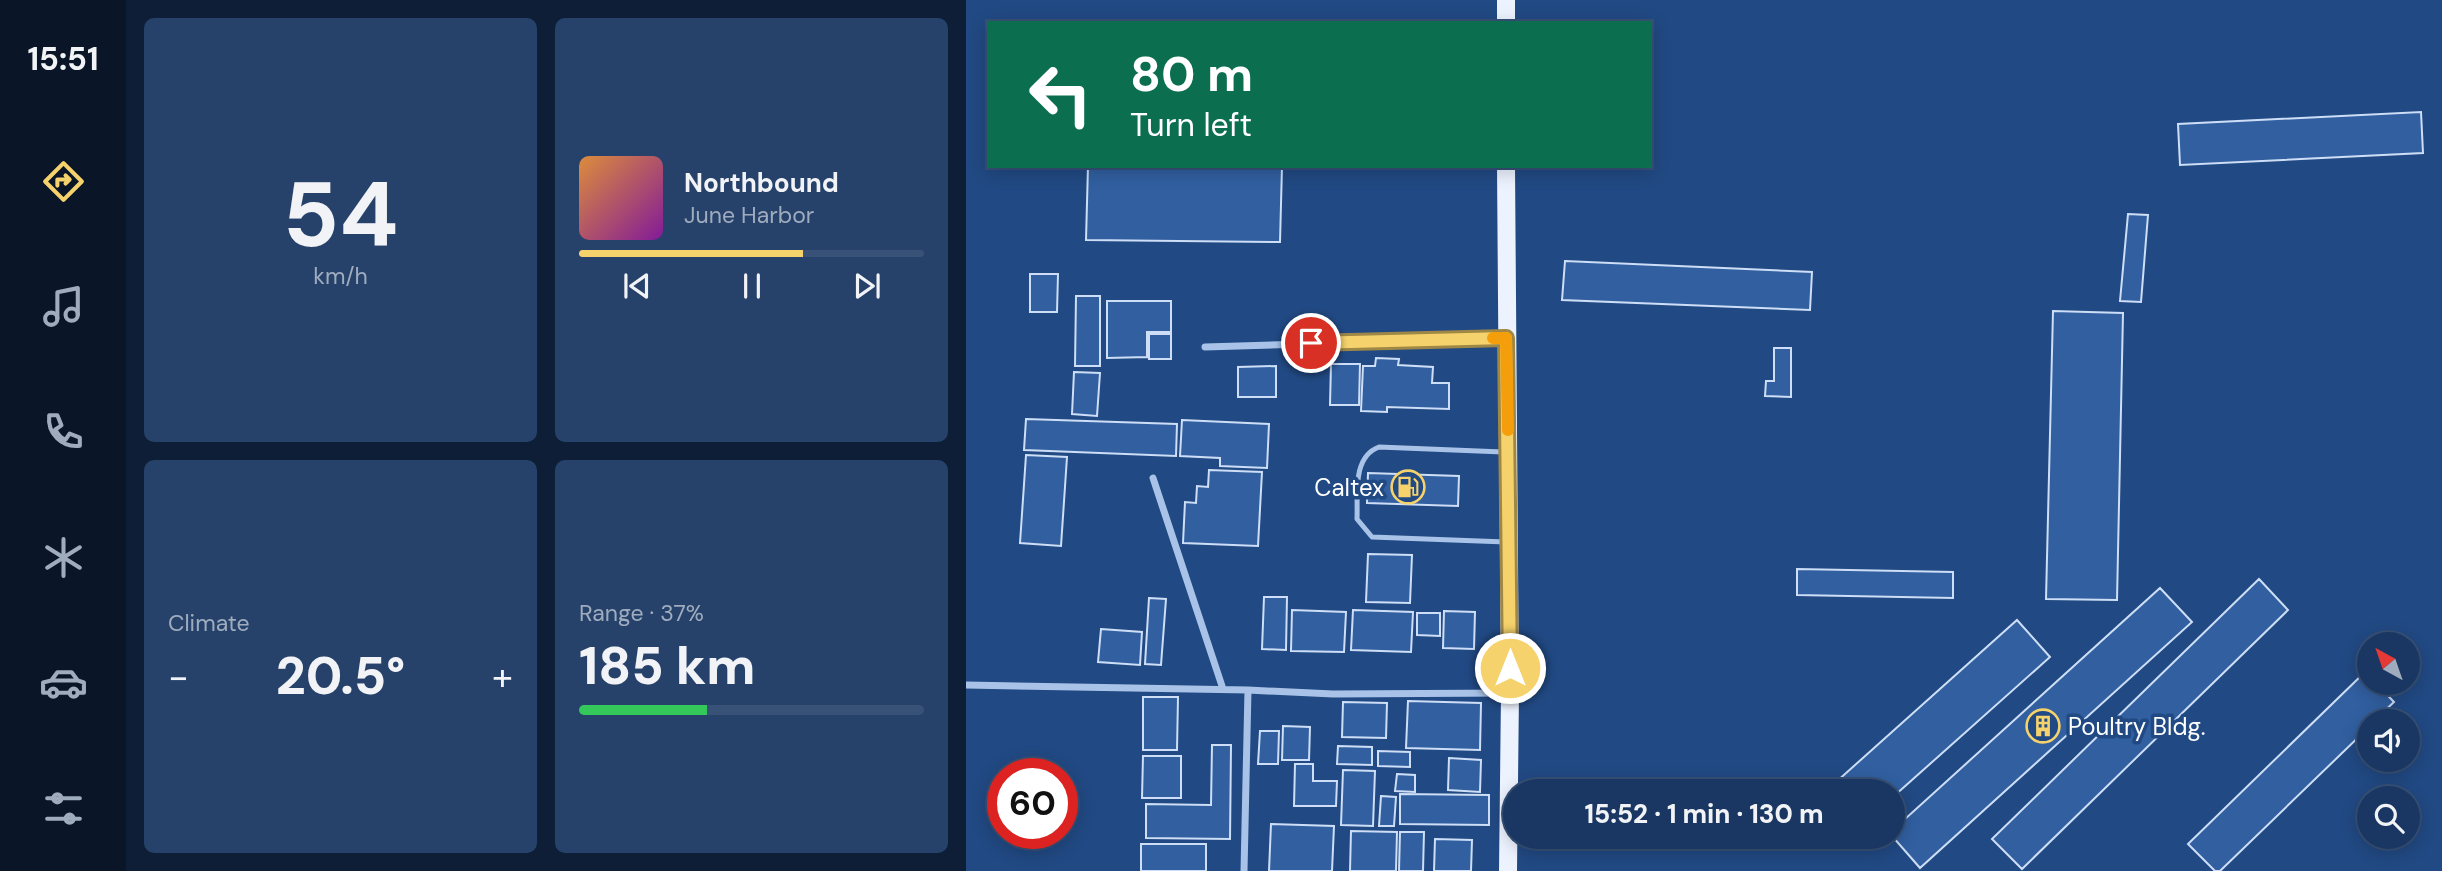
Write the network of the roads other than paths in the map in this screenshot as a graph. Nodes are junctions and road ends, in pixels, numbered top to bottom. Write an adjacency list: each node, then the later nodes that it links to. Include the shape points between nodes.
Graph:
1 (1506, 0): 2 (main road)
2 (1506, 21)
3 (1506, 168): 4 (main road)
4 (1506, 338): 5 (street); 6 (main road)
5 (1205, 347)
6 (1509, 452): 8 (main road); 8 (lane, via 1379,447 1367,451 1360,463 1357,519 1372,537)
7 (1153, 478): 10 (street)
8 (1509, 542): 12 (main road)
9 (966, 685): 10 (street)
10 (1223, 689): 11 (street)
11 (1248, 690): 12 (street); 13 (street)
12 (1510, 693): 14 (main road)
13 (1244, 871)
14 (1508, 871)

